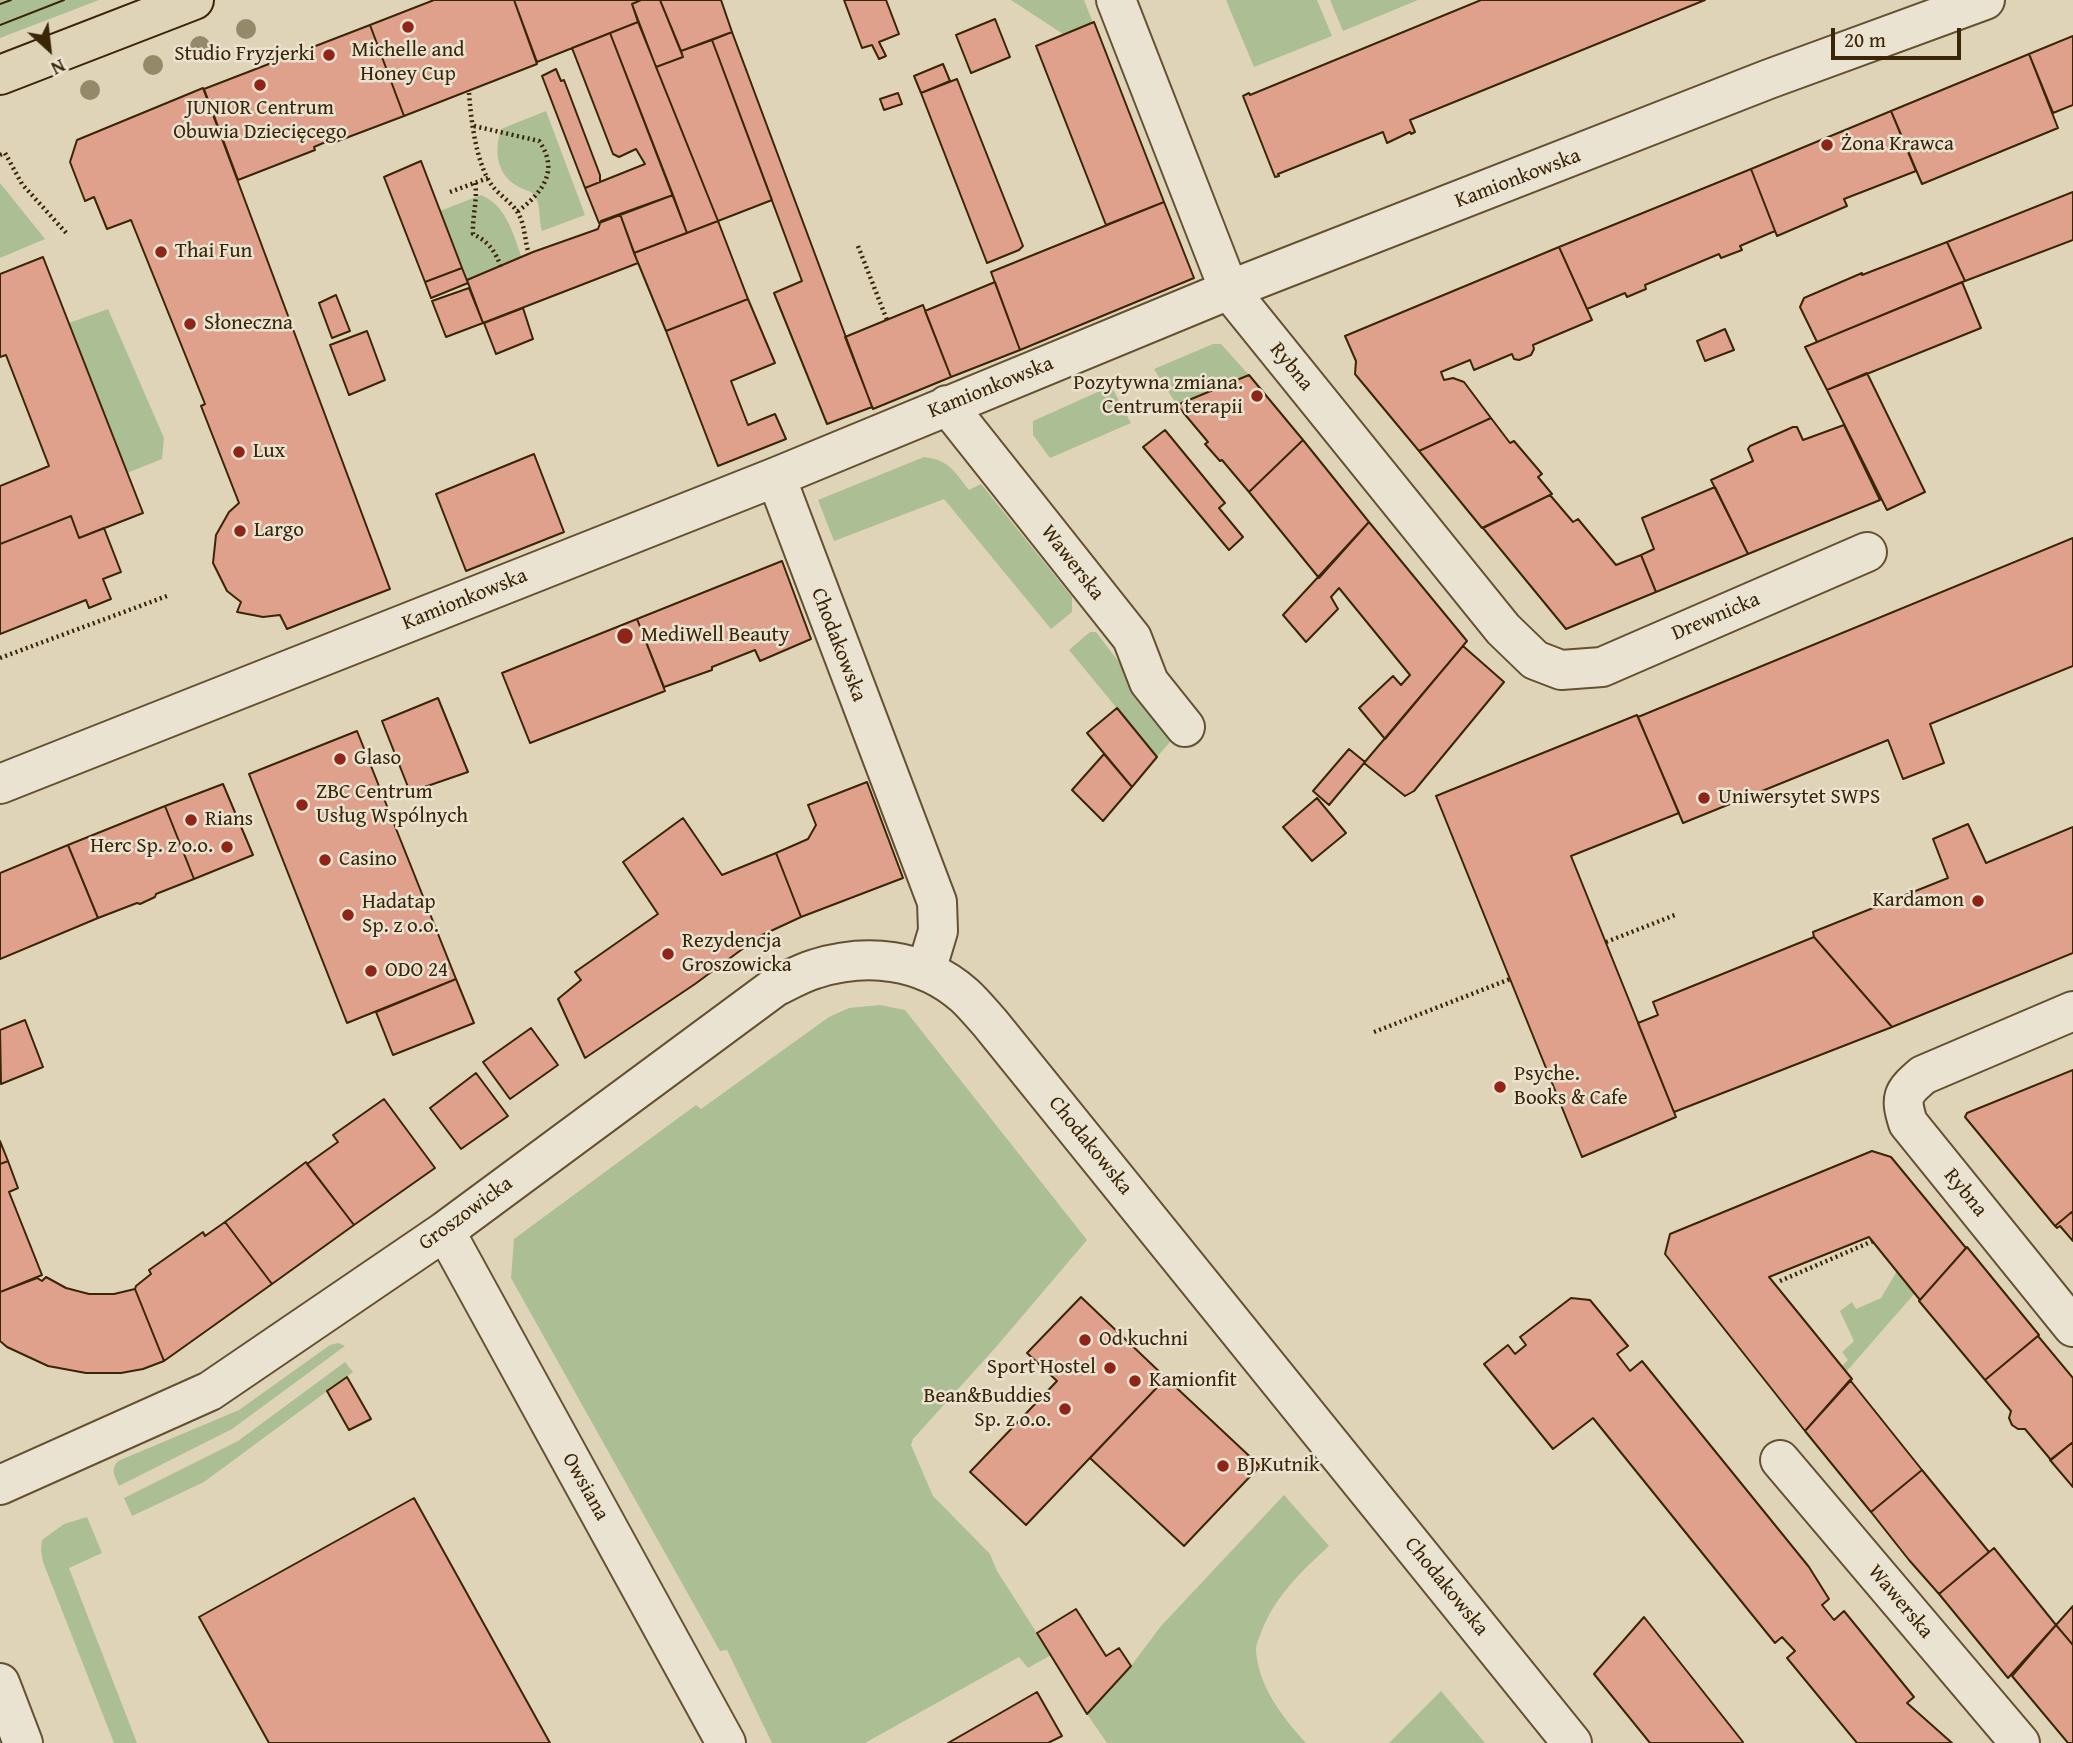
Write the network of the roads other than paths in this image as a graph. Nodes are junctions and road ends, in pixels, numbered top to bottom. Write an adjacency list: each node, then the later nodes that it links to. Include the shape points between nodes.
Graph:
1 (194, 0): 4 (main road)
2 (1116, 0): 5 (street, Rybna)
3 (1985, 0): 5 (street, Kamionkowska, via 1769,79)
4 (0, 75)
5 (1229, 290): 6 (street, Kamionkowska); 9 (street, Rybna, via 1503,629 1535,660)
6 (947, 405): 7 (street, Kamionkowska); 10 (street, Wawerska, via 1132,638 1149,682)
7 (776, 477): 11 (street, Kamionkowska); 12 (street, Chodakowska, via 937,902 938,931)
8 (1867, 552): 9 (street, Drewnicka, via 1602,667)
9 (1561, 670)
10 (1185, 727)
11 (0, 784)
12 (926, 971): 14 (street, Groszowicka, via 888,960 849,960 775,987); 21 (street, Chodakowska, via 963,994 990,1023)
13 (2073, 1011): 15 (street, Rybna, via 1923,1076 1907,1089 1902,1103 1908,1123)
14 (444, 1231): 17 (street, Groszowicka, via 210,1391); 20 (street, Owsiana)
15 (2073, 1327)
16 (1780, 1460): 22 (street, Wawerska)
17 (0, 1485)
18 (0, 1683): 19 (street)
19 (23, 1743)
20 (726, 1743)
21 (1572, 1743)
22 (2020, 1743)

